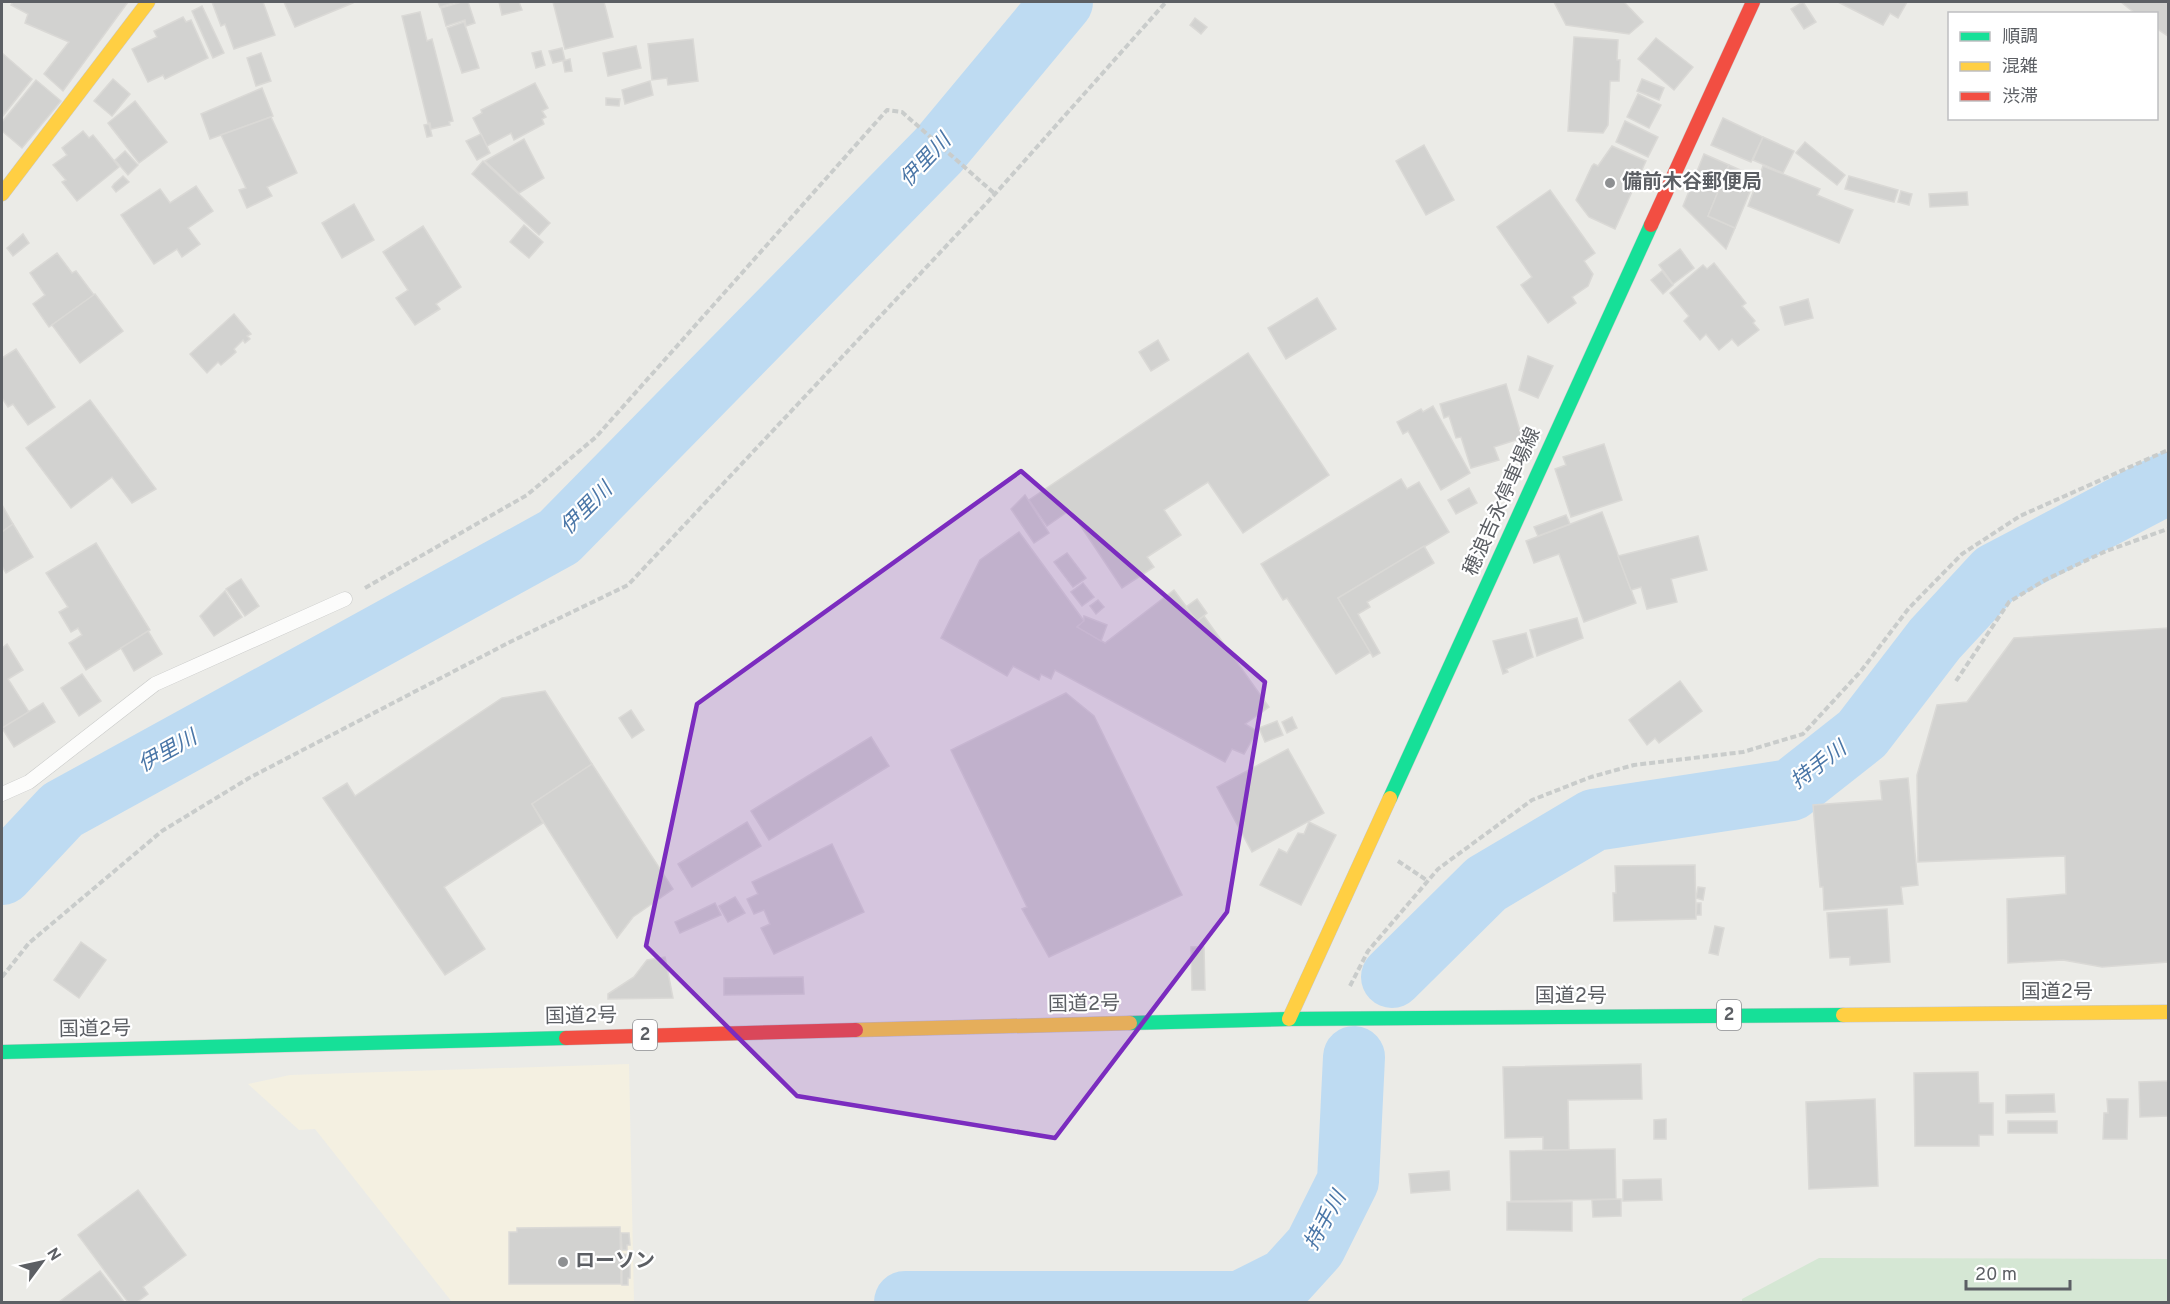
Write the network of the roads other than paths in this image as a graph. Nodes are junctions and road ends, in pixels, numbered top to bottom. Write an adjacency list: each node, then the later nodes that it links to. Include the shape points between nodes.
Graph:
1 (148, 2): 3 (main road)
2 (1752, 2): 7 (main road, 穂浪吉永停車場線)
3 (2, 194)
4 (345, 599): 5 (lane, via 155,684 29,782)
5 (2, 794)
6 (2169, 1012): 7 (main road, 国道2号 / 2)
7 (1289, 1019): 8 (main road, 国道2号 / 2)
8 (2, 1052)

